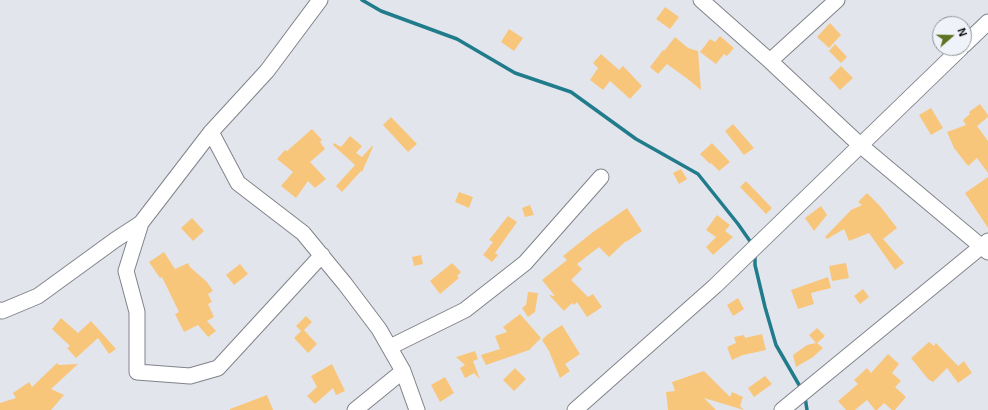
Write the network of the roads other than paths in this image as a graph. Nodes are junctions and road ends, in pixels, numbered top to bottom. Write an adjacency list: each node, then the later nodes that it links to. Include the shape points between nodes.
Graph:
1 (320, 0): 8 (street, via 266,71)
2 (701, 0): 7 (street)
3 (837, 0): 7 (street)
4 (988, 22): 5 (street)
5 (972, 37)
6 (953, 56): 9 (street)
7 (770, 61): 9 (street)
8 (211, 132): 11 (street); 13 (street, via 238,183 303,233)
9 (860, 145): 12 (street); 19 (street, via 715,286)
10 (601, 177): 15 (street, via 525,263 465,310)
11 (141, 223): 13 (street, via 126,271 137,312 137,372 190,376 218,368); 14 (street, via 38,296)
12 (986, 247): 20 (street)
13 (322, 255): 15 (street, via 379,329)
14 (1, 311)
15 (390, 348): 16 (street)
16 (403, 371): 17 (street); 18 (street)
17 (355, 410)
18 (417, 410)
19 (575, 410)
20 (782, 410)

